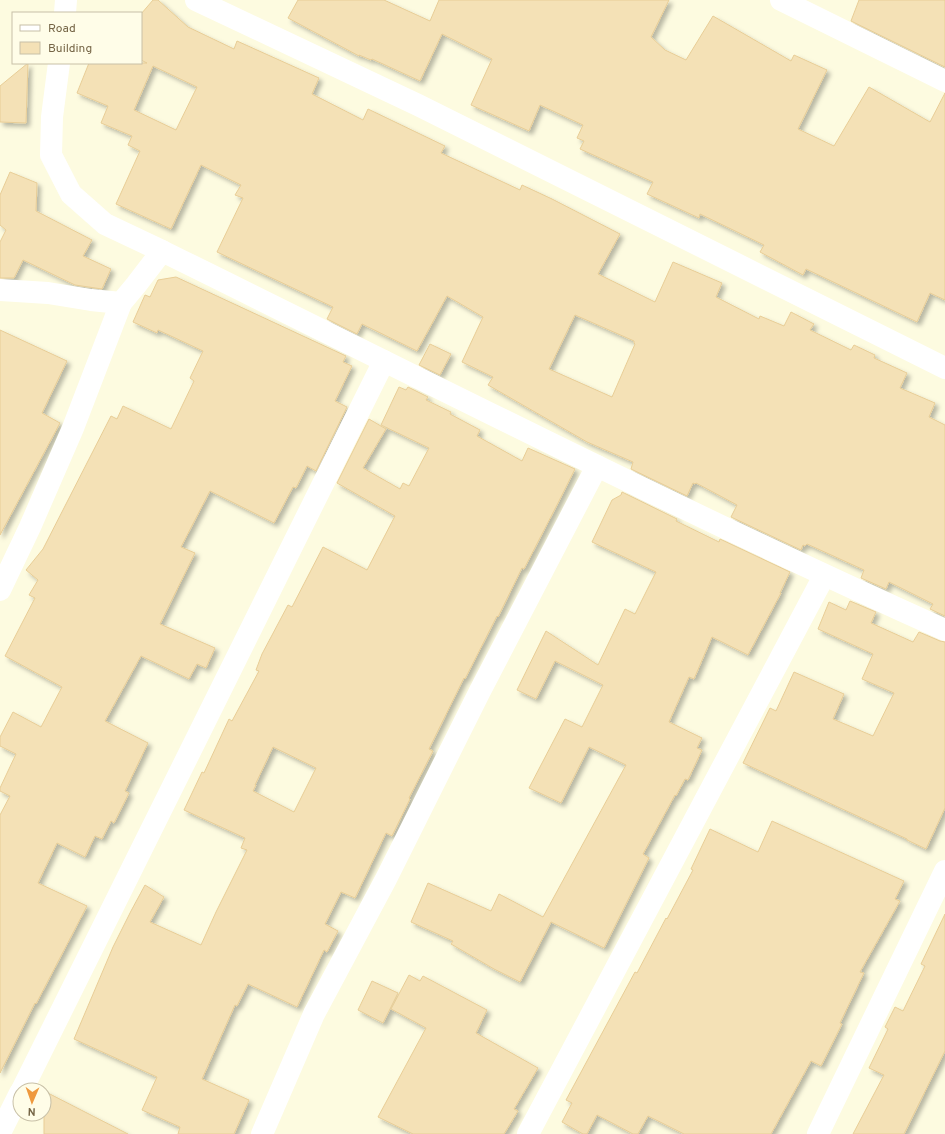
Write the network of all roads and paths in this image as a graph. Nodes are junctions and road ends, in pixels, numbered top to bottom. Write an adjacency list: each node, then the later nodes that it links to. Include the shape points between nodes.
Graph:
1 (66, 0): 4 (street)
2 (196, 0): 11 (street, via 418,105)
3 (781, 0): 6 (street)
4 (65, 12)
5 (59, 64): 7 (street, via 52,117 51,155 71,194 105,224)
6 (945, 81)
7 (162, 251): 9 (street); 10 (street)
8 (0, 290): 9 (street, via 48,293)
9 (121, 303): 14 (street, via 73,428)
10 (384, 361): 12 (street); 17 (street)
11 (945, 368)
12 (597, 466): 13 (street); 20 (street, via 386,879 314,1014)
13 (824, 576): 15 (street); 21 (street)
14 (0, 590)
15 (945, 630)
16 (945, 871): 22 (street)
17 (26, 1082)
18 (12, 1109): 19 (street)
19 (0, 1133)
20 (262, 1134)
21 (528, 1134)
22 (818, 1134)

